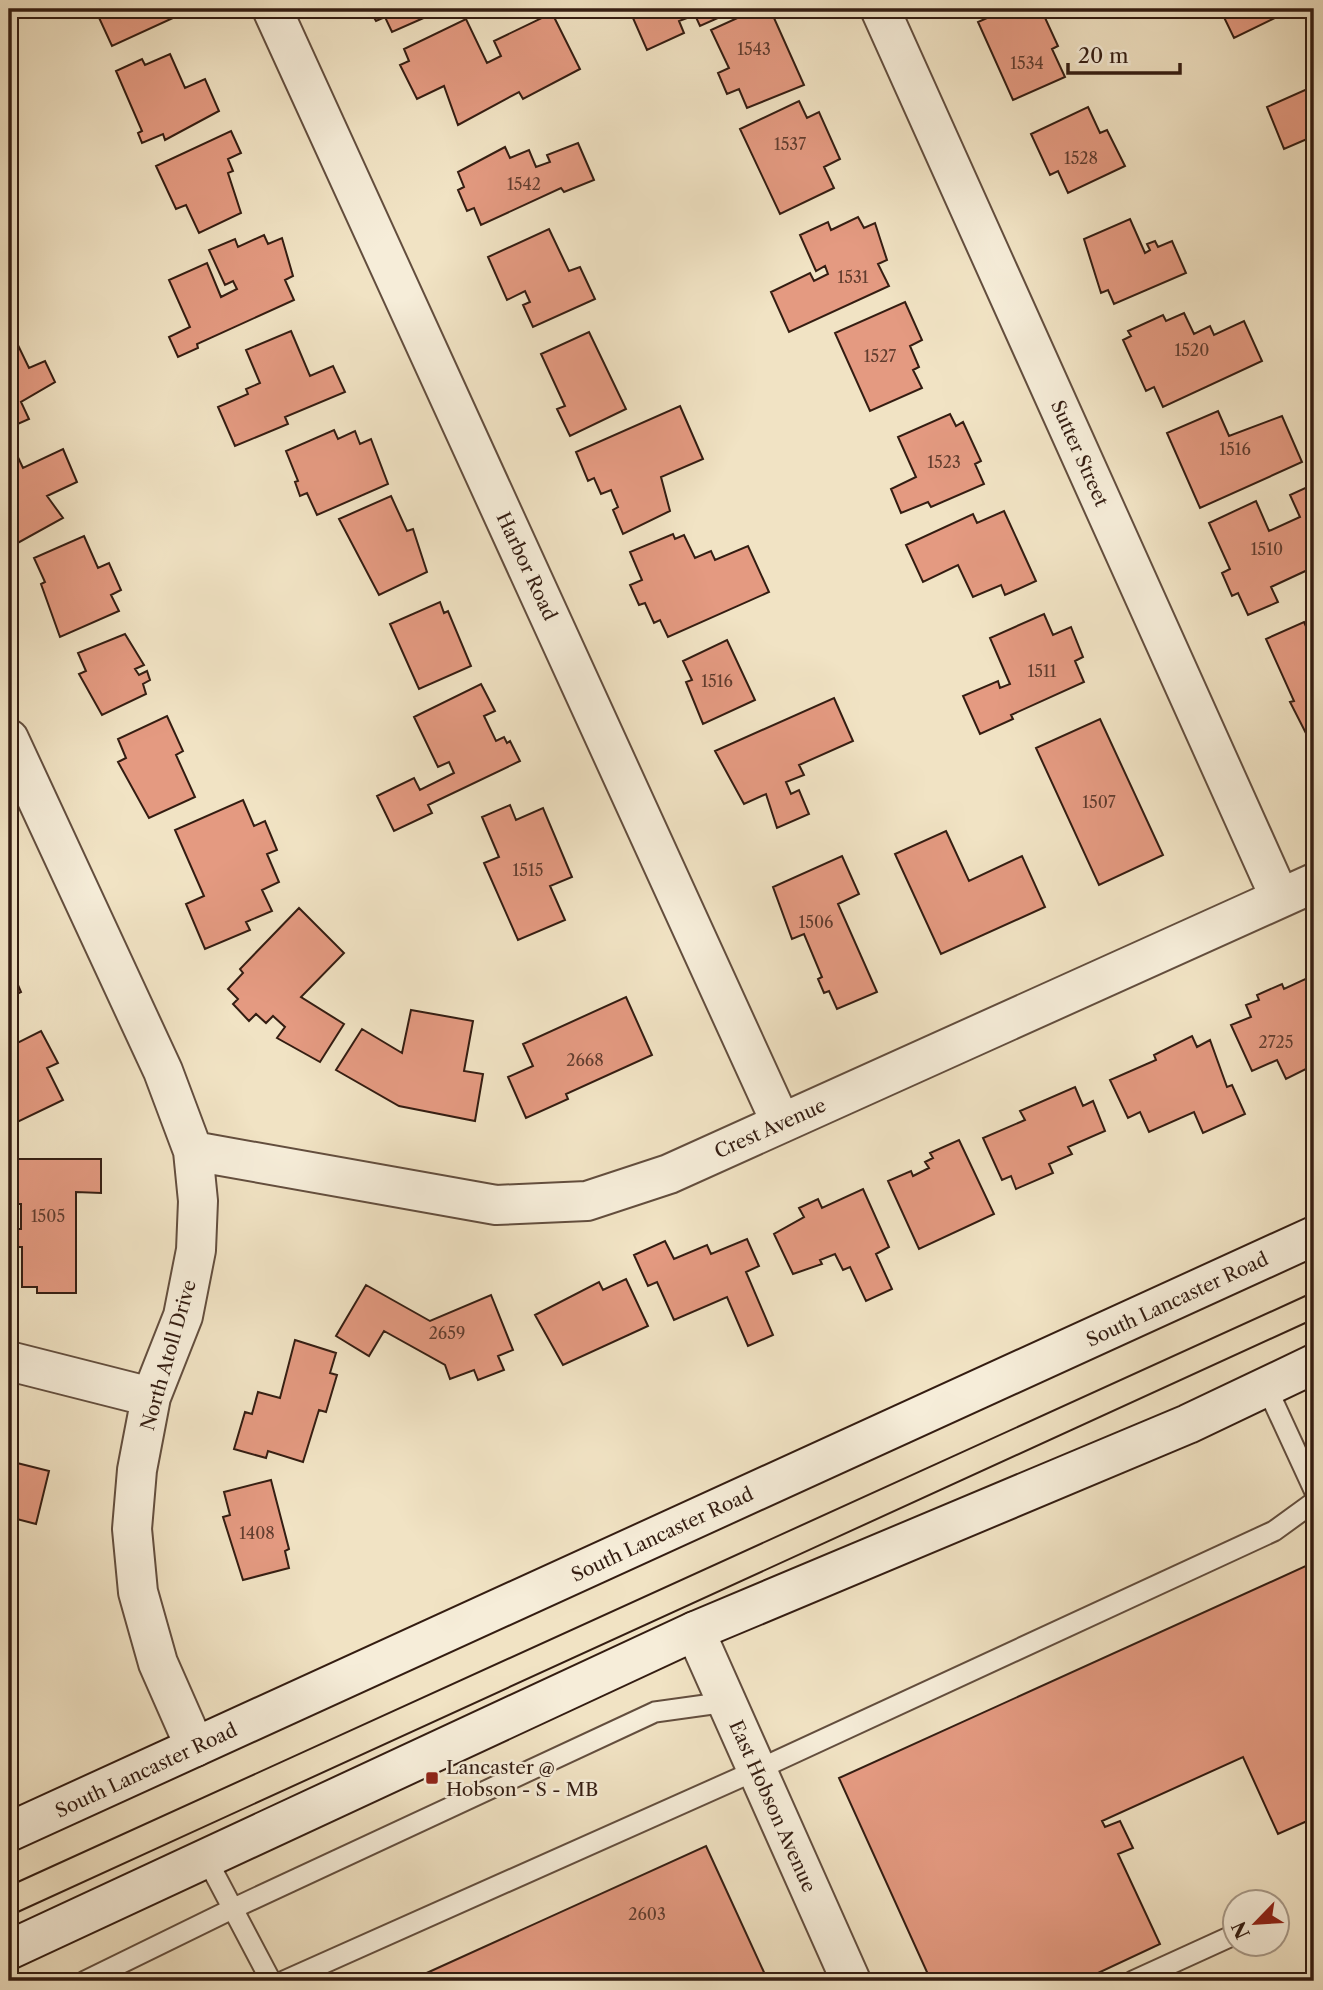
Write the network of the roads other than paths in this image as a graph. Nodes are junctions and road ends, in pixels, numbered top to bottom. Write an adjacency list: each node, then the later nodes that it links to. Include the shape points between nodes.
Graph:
1 (272, 9): 6 (street, Harbor Road)
2 (880, 9): 5 (street, Sutter Street)
3 (9, 739): 7 (street, North Atoll Drive, via 163,1071)
4 (1314, 883): 5 (street, Crest Avenue)
5 (1280, 898): 6 (street, Crest Avenue)
6 (781, 1123): 7 (street, Crest Avenue, via 669,1174 587,1201 496,1205)
7 (193, 1151): 12 (street, North Atoll Drive, via 196,1250 183,1316)
8 (1314, 1236): 17 (street, South Lancaster Road)
9 (9, 1361): 12 (street)
10 (1314, 1364): 11 (street)
11 (1266, 1386): 13 (lane); 15 (street, via 1188,1424)
12 (151, 1397): 17 (street, North Atoll Drive, via 132,1529 138,1592 158,1663)
13 (1314, 1490)
14 (1314, 1502): 18 (lane, via 1274,1531)
15 (695, 1631): 16 (street, East Hobson Avenue); 20 (street)
16 (727, 1702): 18 (street, East Hobson Avenue); 21 (lane, via 655,1712)
17 (195, 1747): 19 (street, South Lancaster Road)
18 (757, 1770): 26 (lane); 27 (street, East Hobson Avenue)
19 (9, 1832)
20 (205, 1856): 21 (lane); 23 (street)
21 (232, 1909): 24 (lane); 25 (lane)
22 (1222, 1940): 28 (lane)
23 (9, 1950)
24 (85, 1981)
25 (271, 1981)
26 (284, 1981)
27 (851, 1981)
28 (1133, 1981)

